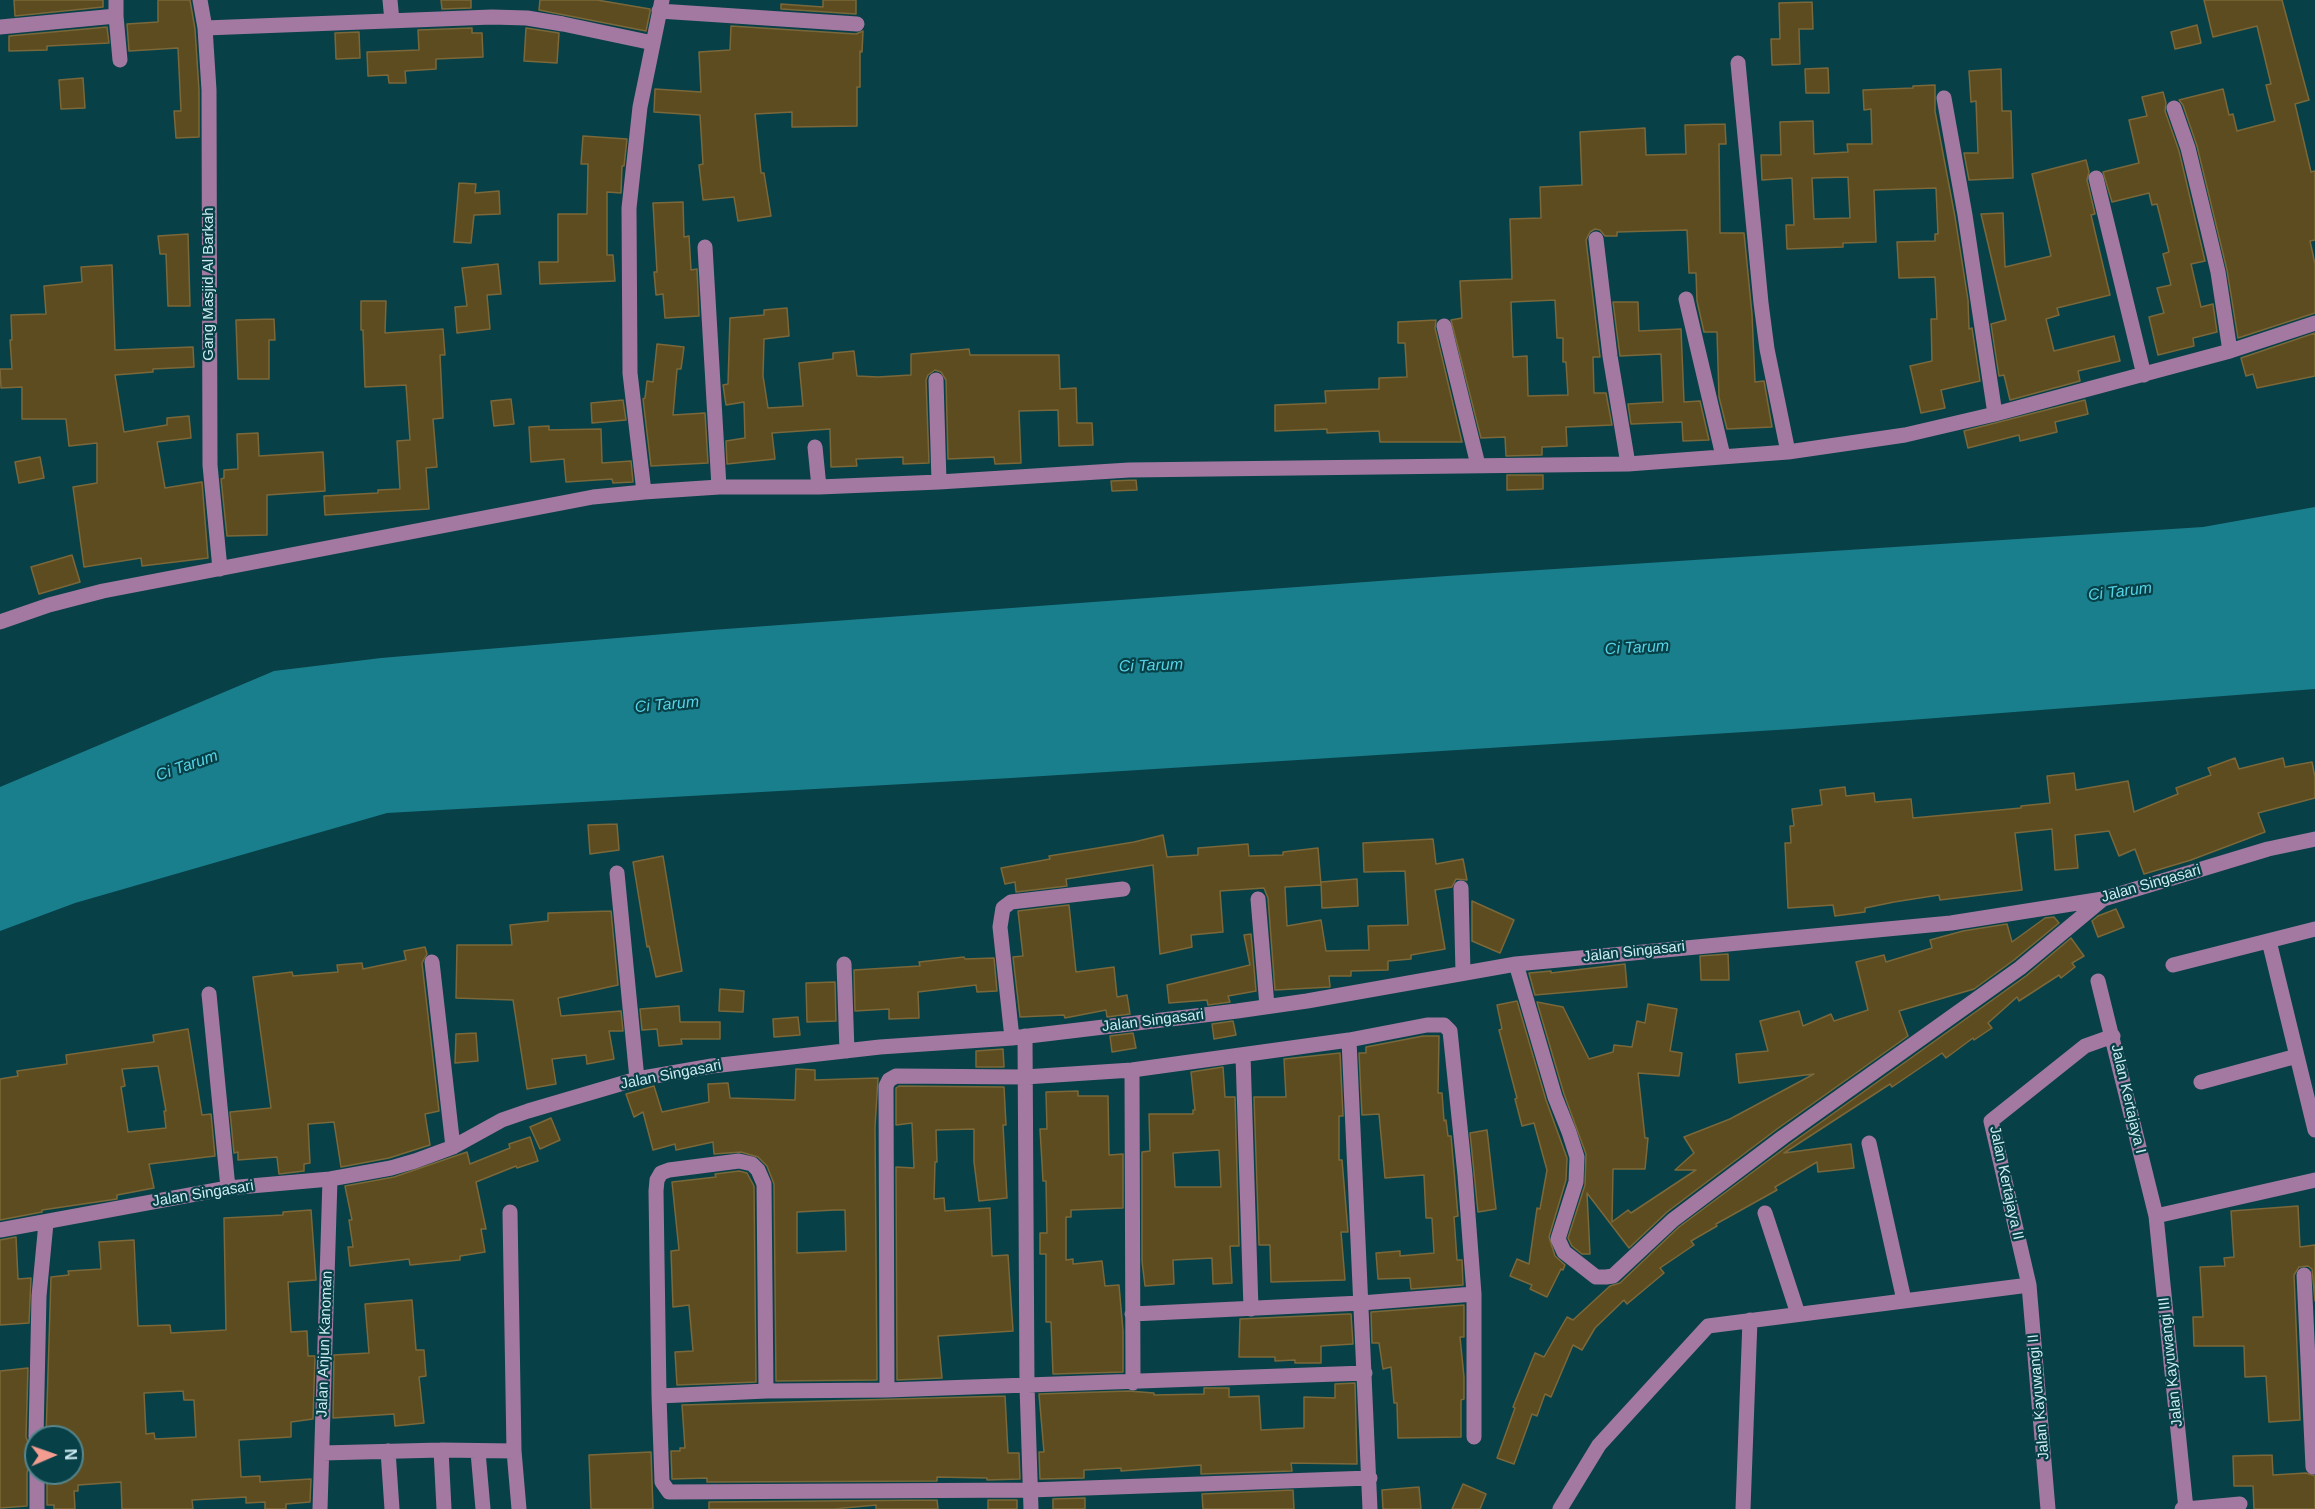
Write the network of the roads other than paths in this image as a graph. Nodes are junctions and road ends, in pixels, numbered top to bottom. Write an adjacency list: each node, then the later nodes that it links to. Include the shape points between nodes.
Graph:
1 (116, 0): 5 (street)
2 (200, 0): 9 (street, Gang Masjid Al Barkah)
3 (390, 0): 6 (street)
4 (660, 5): 7 (street); 10 (street)
5 (116, 16): 8 (street); 11 (street)
6 (392, 21): 9 (street); 10 (street, via 527,18)
7 (857, 24)
8 (0, 27)
9 (205, 28): 34 (street, Gang Masjid Al Barkah, via 209,90 210,465)
10 (653, 43): 33 (street, via 640,107 629,208 630,373)
11 (120, 60)
12 (1738, 63): 26 (street, via 1761,303)
13 (1944, 98): 24 (street)
14 (2174, 108): 21 (street, via 2188,148 2218,272)
15 (2096, 178): 22 (street)
16 (1596, 239): 28 (street)
17 (705, 247): 31 (street)
18 (1686, 298): 27 (street)
19 (2315, 323): 21 (street)
20 (1444, 326): 29 (street)
21 (2230, 351): 22 (street)
22 (2144, 375): 24 (street)
23 (936, 380): 30 (street)
24 (1995, 414): 26 (street, via 1905,435)
25 (815, 447): 32 (street)
26 (1788, 452): 27 (street)
27 (1723, 456): 28 (street)
28 (1628, 464): 29 (street)
29 (1478, 465): 30 (street, via 1129,470)
30 (939, 482): 32 (street)
31 (719, 487): 32 (street); 33 (street)
32 (819, 487)
33 (644, 492): 34 (street, via 593,497)
34 (220, 569): 35 (street, via 103,591)
35 (0, 622)
36 (2315, 839): 41 (street, Jalan Singasari, via 2268,849)
37 (617, 873): 60 (street)
38 (1461, 888): 48 (street)
39 (1124, 889): 53 (street, via 1011,902 1003,908 1000,927)
40 (1258, 899): 51 (street)
41 (2103, 899): 46 (street, Jalan Singasari, via 1951,922); 46 (street, via 2020,968 1673,1220 1613,1276 1606,1277 1596,1277 1560,1247 1558,1233 1576,1182 1575,1149 1554,1097)
42 (2315, 929): 43 (street)
43 (2269, 941): 47 (street); 57 (street)
44 (432, 962): 64 (street)
45 (844, 964): 55 (street)
46 (1516, 964): 48 (street, Jalan Singasari)
47 (2173, 965)
48 (1463, 973): 51 (street, Jalan Singasari)
49 (2098, 981): 52 (street, Jalan Kertajaya I)
50 (209, 994): 67 (street)
51 (1268, 1006): 53 (street, Jalan Singasari)
52 (2113, 1036): 70 (street, Jalan Kertajaya I); 74 (street, Jalan Kertajaya II, via 2085,1046 1991,1121)
53 (1018, 1037): 55 (street, Jalan Singasari); 59 (street)
54 (1349, 1040): 56 (street); 75 (street, via 1427,1025 1444,1025 1450,1031); 77 (street)
55 (847, 1051): 60 (street, Jalan Singasari)
56 (1243, 1055): 58 (street); 78 (street)
57 (2297, 1056): 61 (street); 62 (street)
58 (1132, 1070): 59 (street); 79 (street)
59 (1025, 1077): 84 (street); 86 (street, via 896,1076 886,1086)
60 (637, 1079): 64 (street, Jalan Singasari, via 501,1120)
61 (2201, 1082)
62 (2315, 1130)
63 (1869, 1143): 76 (street)
64 (453, 1147): 65 (street, Jalan Singasari, via 416,1161)
65 (330, 1179): 67 (street, Jalan Singasari); 95 (street, Jalan Anjun Kanoman)
66 (2315, 1180): 70 (street)
67 (228, 1188): 71 (street, Jalan Singasari)
68 (510, 1212): 93 (street)
69 (1765, 1213): 80 (street)
70 (2156, 1216): 112 (street, Jalan Kayuwangi III)
71 (46, 1223): 72 (street, Jalan Singasari); 89 (street, via 39,1296)
72 (0, 1230)
73 (2304, 1275): 88 (street)
74 (2029, 1285): 76 (street); 111 (street, Jalan Kayuwangi II)
75 (1474, 1294): 77 (street); 90 (street)
76 (1904, 1300): 80 (street)
77 (1361, 1303): 78 (street); 82 (street)
78 (1251, 1309): 79 (street)
79 (1132, 1314): 83 (street)
80 (1797, 1314): 81 (street)
81 (1750, 1320): 109 (street, via 1708,1326 1599,1445); 110 (street)
82 (1365, 1373): 83 (street); 97 (street)
83 (1133, 1383): 84 (street)
84 (1028, 1386): 86 (street); 99 (street)
85 (766, 1390): 86 (street); 87 (street); 87 (street, via 764,1184 752,1164 739,1161 669,1170 657,1180)
86 (887, 1390)
87 (659, 1396): 99 (street, via 662,1482 669,1492)
88 (2313, 1418): 96 (street)
89 (36, 1425)
90 (1474, 1437)
91 (441, 1450): 92 (street); 94 (street); 104 (street)
92 (388, 1451): 95 (street); 103 (street)
93 (514, 1451): 94 (street); 106 (street)
94 (478, 1452): 105 (street)
95 (322, 1453): 102 (street, Jalan Anjun Kanoman)
96 (2313, 1467)
97 (1370, 1478): 99 (street); 108 (street)
98 (37, 1485): 101 (street)
99 (1030, 1490): 107 (street)
100 (2240, 1504): 112 (street, Jalan Kayuwangi III)
101 (37, 1509)
102 (320, 1509)
103 (392, 1509)
104 (444, 1509)
105 (483, 1509)
106 (519, 1509)
107 (1031, 1509)
108 (1370, 1509)
109 (1560, 1509)
110 (1743, 1509)
111 (2048, 1509)
112 (2184, 1509)

